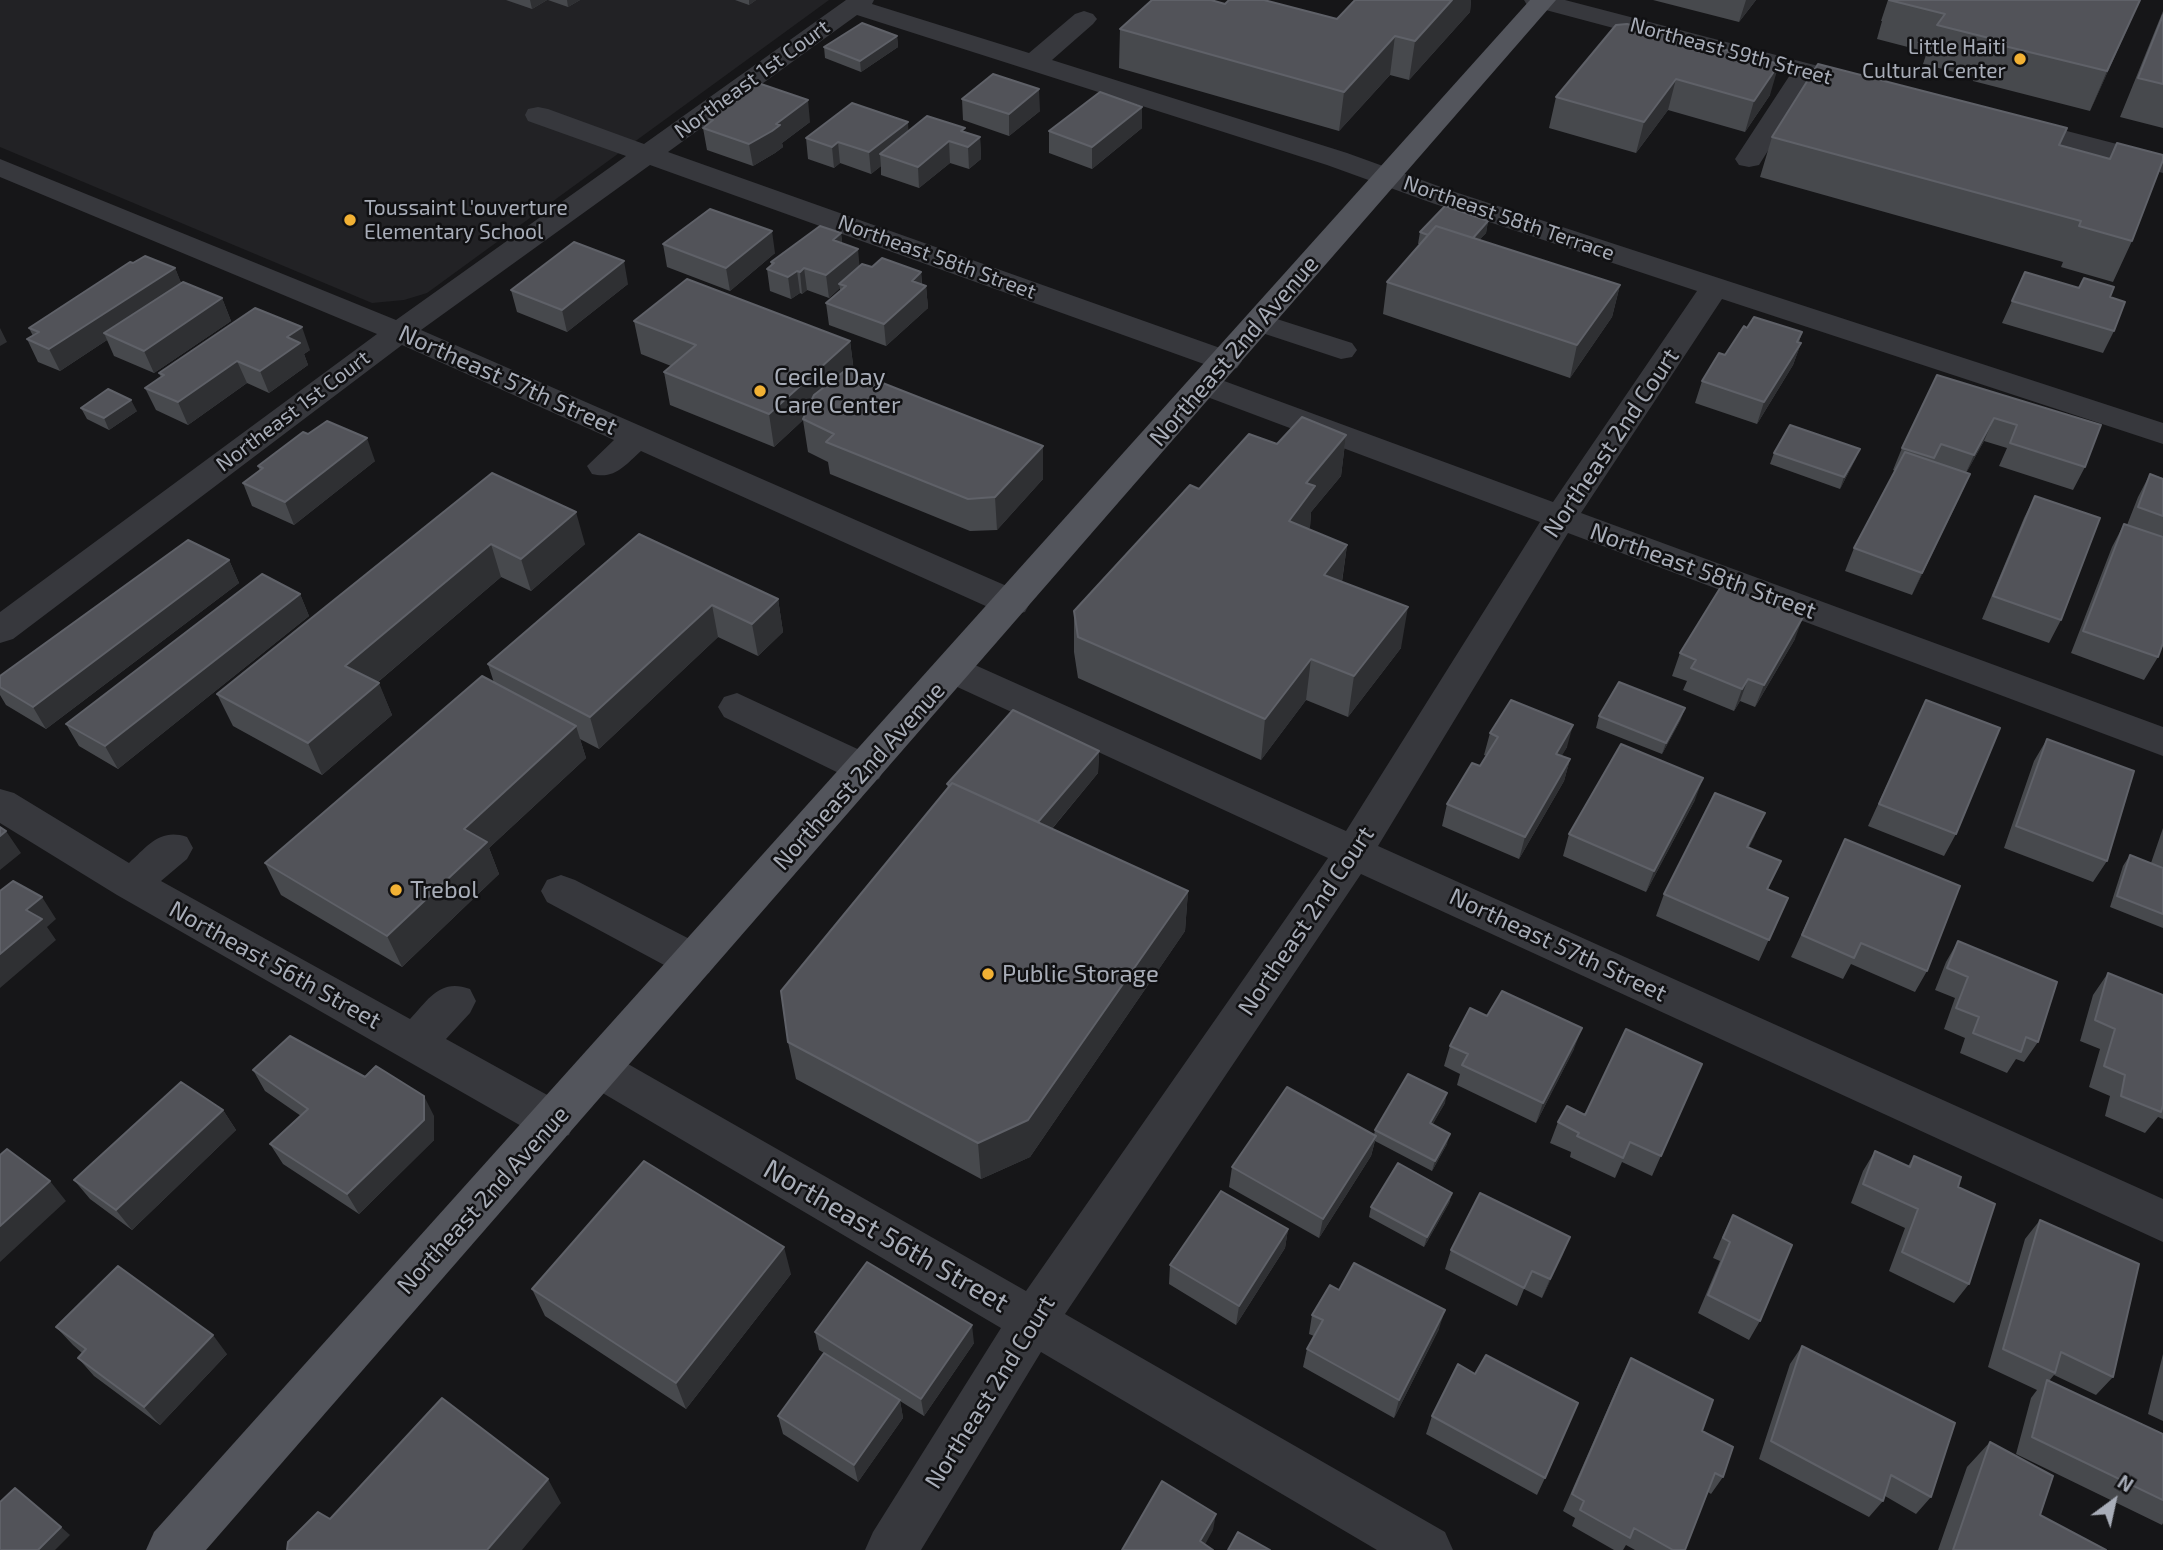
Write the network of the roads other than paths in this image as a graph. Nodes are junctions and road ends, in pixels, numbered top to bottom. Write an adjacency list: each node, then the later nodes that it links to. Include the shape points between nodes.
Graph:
1 (1536, 0): 2 (street, Northeast 59th Street)
2 (1543, 0): 6 (street, Northeast 59th Street); 14 (main road, Northeast 2nd Avenue)
3 (857, 3): 5 (street, Northeast 58th Terrace); 10 (street, Northeast 1st Court)
4 (1084, 19): 5 (street)
5 (1032, 64): 14 (street, Northeast 58th Terrace)
6 (1806, 71): 7 (street, Northeast 59th Street); 11 (street)
7 (1885, 91)
8 (538, 115): 10 (street, Northeast 58th Street)
9 (1991, 119): 12 (street)
10 (649, 153): 17 (street, Northeast 1st Court); 19 (street, Northeast 58th Street)
11 (1749, 159)
12 (2163, 165)
13 (0, 167): 17 (street, Northeast 57th Street)
14 (1386, 176): 15 (street, Northeast 58th Terrace); 16 (main road, Northeast 2nd Avenue)
15 (1714, 288): 20 (street, Northeast 58th Terrace); 23 (street, Northeast 2nd Court)
16 (1258, 322): 18 (street); 19 (main road, Northeast 2nd Avenue)
17 (399, 332): 21 (street, Northeast 57th Street); 25 (street, Northeast 1st Court)
18 (1340, 350)
19 (1215, 373): 23 (street, Northeast 58th Street); 24 (main road, Northeast 2nd Avenue)
20 (2163, 434)
21 (637, 437): 22 (street); 24 (street, Northeast 57th Street)
22 (604, 466)
23 (1560, 518): 28 (street, Northeast 58th Street); 32 (street, Northeast 2nd Court)
24 (1012, 603): 26 (main road, Northeast 2nd Avenue)
25 (0, 630)
26 (953, 670): 29 (main road, Northeast 2nd Avenue); 32 (street, Northeast 57th Street)
27 (737, 708): 29 (street)
28 (2163, 742)
29 (865, 769): 35 (main road, Northeast 2nd Avenue)
30 (0, 804): 33 (street, Northeast 56th Street)
31 (173, 848): 33 (street)
32 (1354, 852): 40 (street, Northeast 57th Street); 41 (street, Northeast 2nd Court)
33 (131, 884): 37 (street, Northeast 56th Street)
34 (561, 891): 35 (street)
35 (694, 961): 38 (main road, Northeast 2nd Avenue)
36 (455, 1000): 37 (street)
37 (414, 1043): 39 (street, Northeast 56th Street)
38 (599, 1069): 39 (main road, Northeast 2nd Avenue); 41 (street, Northeast 56th Street)
39 (553, 1121): 42 (main road, Northeast 2nd Avenue)
40 (2163, 1221)
41 (1033, 1321): 43 (street, Northeast 2nd Court); 44 (street, Northeast 56th Street)
42 (172, 1550)
43 (891, 1550)
44 (1427, 1550)

